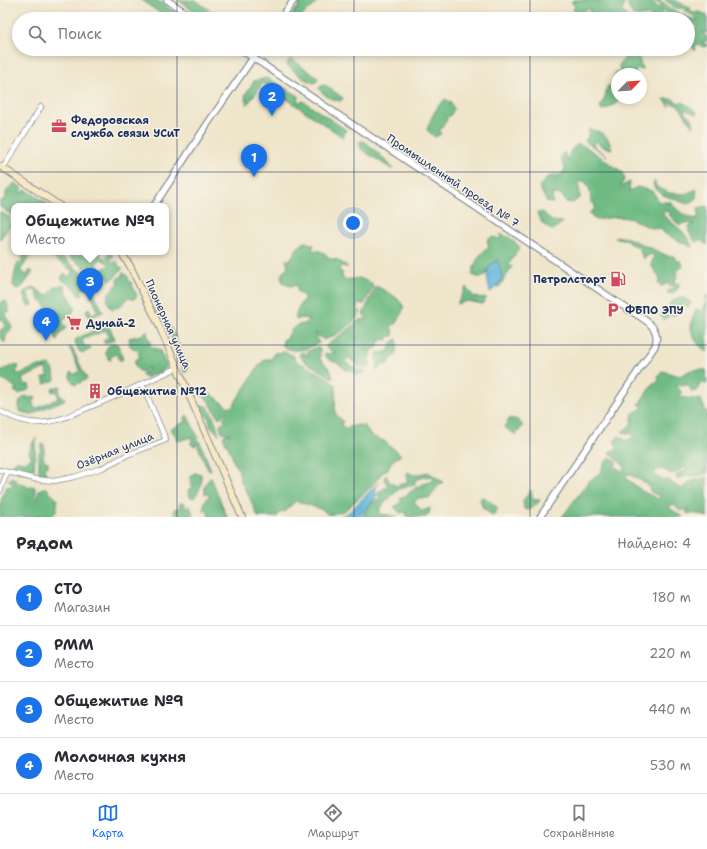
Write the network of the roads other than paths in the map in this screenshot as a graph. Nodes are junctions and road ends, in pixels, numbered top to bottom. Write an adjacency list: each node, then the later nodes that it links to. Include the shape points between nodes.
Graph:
1 (167, 0): 3 (street)
2 (294, 0): 4 (street)
3 (185, 12)
4 (285, 12)
5 (252, 57): 9 (street); 18 (street, Промышленный проезд № 7, via 650,324 655,330 655,346)
6 (41, 107): 7 (street)
7 (1, 167): 8 (main road)
8 (55, 203)
9 (156, 203)
10 (124, 255): 11 (main road, Пионерная улица)
11 (177, 368): 12 (street); 17 (main road, Пионерная улица)
12 (142, 384): 13 (street, via 49,422 27,422); 15 (street, Озёрная улица, via 166,440 102,468 74,477 42,481)
13 (0, 411)
14 (0, 470): 15 (street, Озёрная улица)
15 (7, 473): 16 (street)
16 (0, 491)
17 (242, 517)
18 (540, 517)

